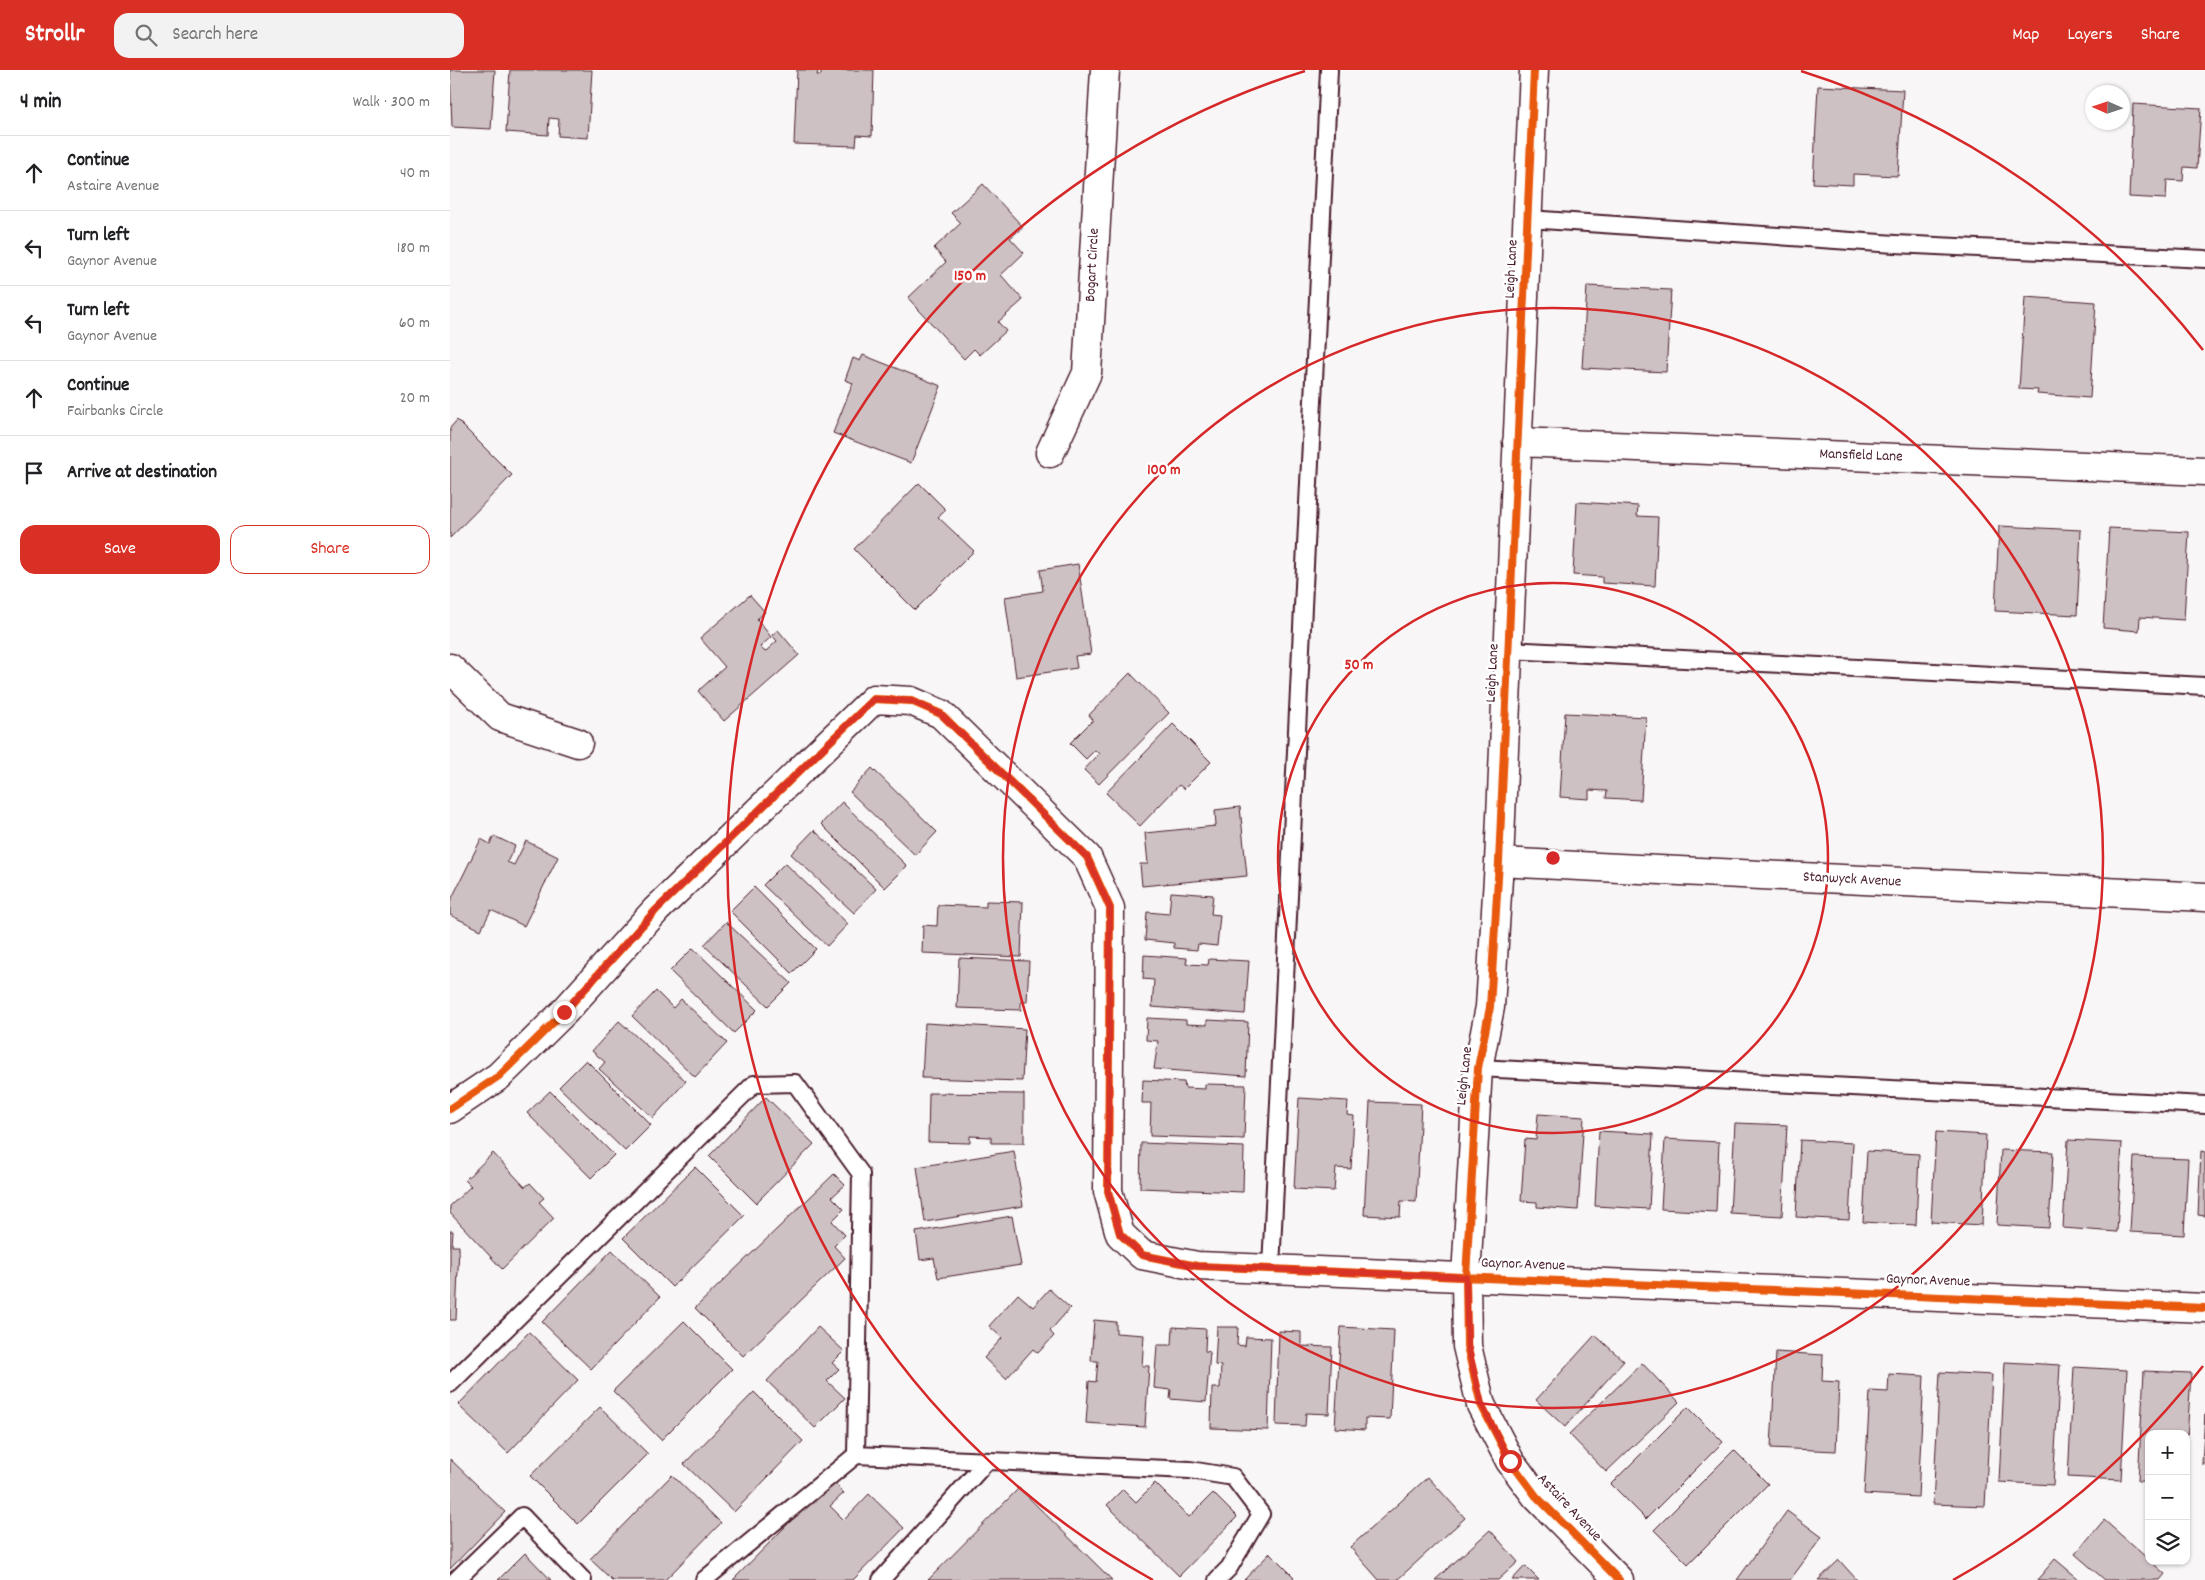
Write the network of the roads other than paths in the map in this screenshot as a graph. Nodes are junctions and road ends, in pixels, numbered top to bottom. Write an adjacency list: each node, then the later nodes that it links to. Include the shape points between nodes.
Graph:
1 (1105, 70): 7 (street, Bogart Circle, via 1087,373)
2 (1329, 70): 18 (lane)
3 (1534, 70): 4 (street, Leigh Lane)
4 (1528, 219): 5 (lane, via 1896,244); 6 (street, Leigh Lane)
5 (2205, 259)
6 (1517, 442): 8 (street, Mansfield Lane); 9 (street, Leigh Lane)
7 (1050, 453)
8 (2205, 471)
9 (1508, 650): 11 (lane); 13 (street, Leigh Lane)
10 (450, 668): 12 (street, via 500,717)
11 (2205, 686)
12 (578, 743)
13 (1499, 862): 14 (street, Stanwyck Avenue); 15 (street, Leigh Lane, via 1490,1007)
14 (2205, 897)
15 (1478, 1068): 16 (lane); 19 (street, Leigh Lane)
16 (2205, 1105)
17 (450, 1108): 18 (street, Gaynor Avenue, via 505,1070 564,1012 656,910 874,699 911,701 941,714 1087,857 1110,908 1108,1191 1120,1234 1142,1255 1197,1266)
18 (1270, 1268): 19 (street, Gaynor Avenue)
19 (1466, 1277): 20 (street, Gaynor Avenue); 29 (street, Astaire Avenue, via 1468,1346 1482,1405 1510,1461 1536,1496)
20 (2205, 1308)
21 (450, 1384): 22 (lane, via 754,1084 795,1083 861,1174)
22 (856, 1454): 23 (lane); 26 (lane)
23 (987, 1461): 27 (lane); 28 (lane, via 1190,1470 1233,1477 1261,1514 1229,1568)
24 (456, 1580): 25 (lane, via 522,1516)
25 (583, 1580)
26 (704, 1580)
27 (881, 1580)
28 (1217, 1580)
29 (1619, 1580)

